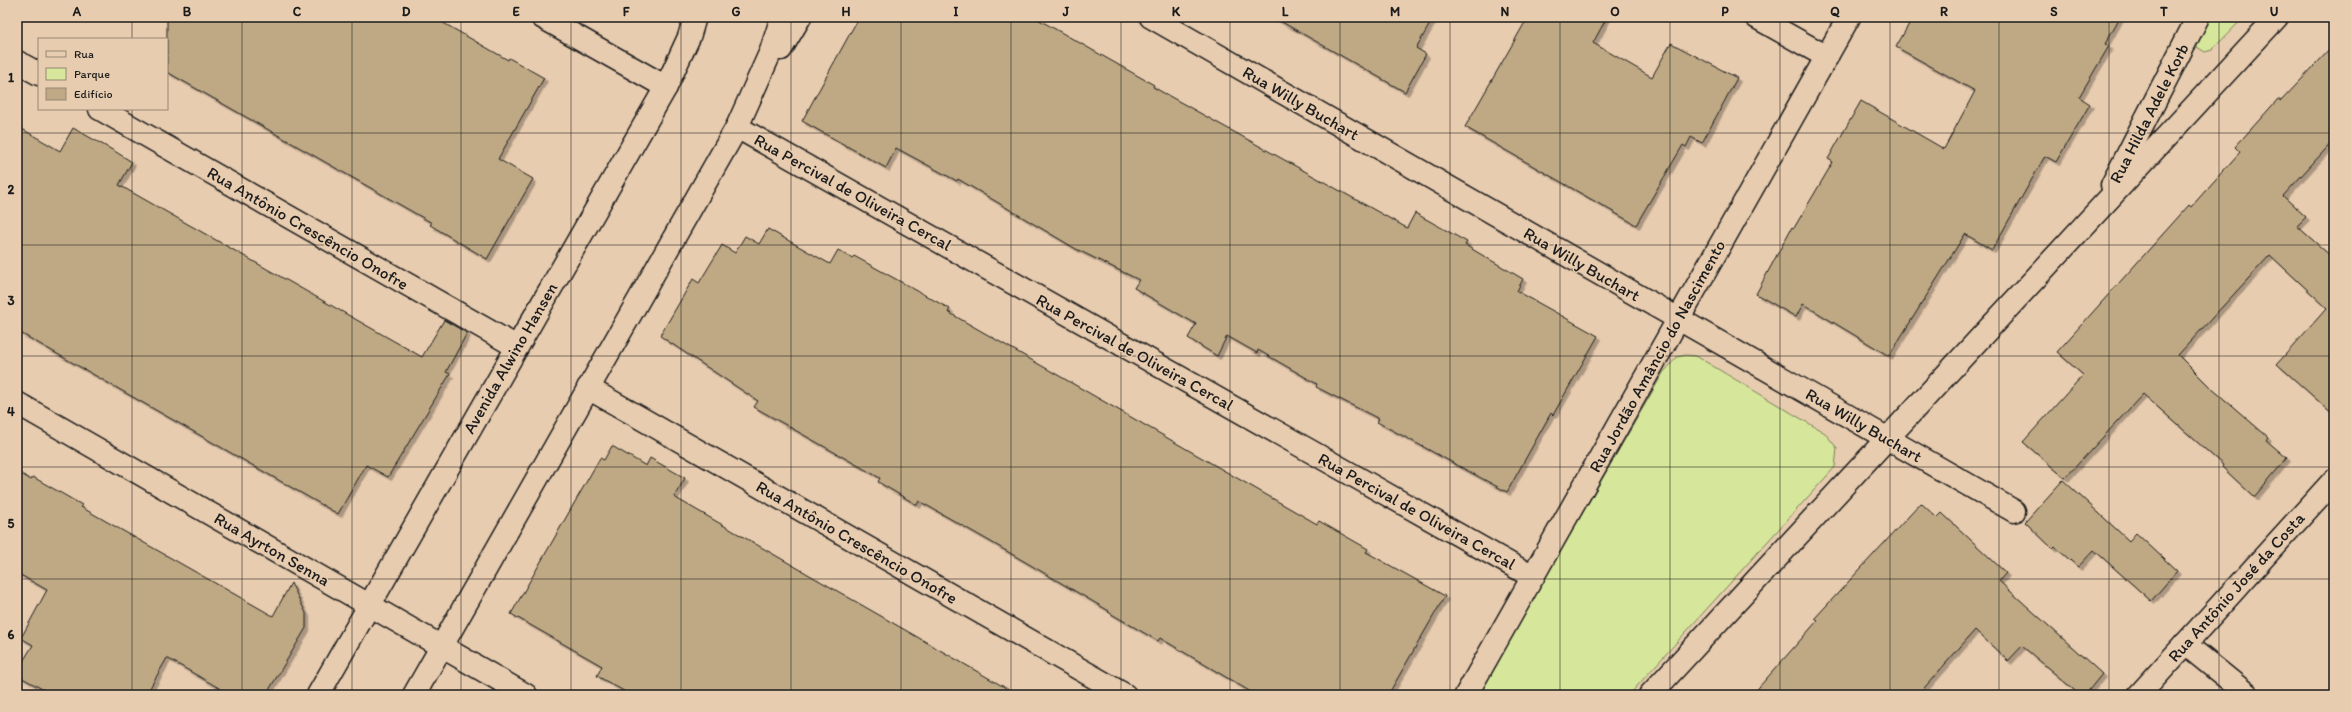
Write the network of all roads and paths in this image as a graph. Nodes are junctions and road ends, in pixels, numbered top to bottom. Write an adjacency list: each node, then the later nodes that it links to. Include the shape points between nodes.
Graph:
1 (542, 17): 13 (street)
2 (695, 17): 13 (street, Avenida Alwino Hansen, via 689,37)
3 (782, 17): 15 (street, via 771,51)
4 (800, 17): 15 (street)
5 (1151, 17): 17 (street, Rua Willy Buchart)
6 (1756, 17): 10 (street)
7 (1849, 17): 10 (street, Rua Jordão Amâncio do Nascimento)
8 (2198, 17): 16 (street, Rua Hilda Adele Korb)
9 (2277, 17): 16 (street)
10 (1827, 57): 17 (street, Rua Jordão Amâncio do Nascimento)
11 (17, 62): 12 (street)
12 (38, 73)
13 (666, 87): 18 (street, Avenida Alwino Hansen)
14 (102, 110): 18 (street, Rua Antônio Crescêncio Onofre)
15 (737, 127): 19 (street); 24 (street, Rua Percival de Oliveira Cercal)
16 (2099, 209): 21 (street)
17 (1678, 319): 21 (street, Rua Willy Buchart); 24 (street, Rua Jordão Amâncio do Nascimento)
18 (517, 347): 25 (street, Avenida Alwino Hansen)
19 (588, 388): 27 (street); 31 (street, Rua Antônio Crescêncio Onofre)
20 (17, 403): 25 (street, Rua Ayrton Senna)
21 (1887, 439): 23 (street, Rua Willy Buchart); 33 (street)
22 (2334, 480): 26 (street, Rua Antônio José da Costa)
23 (2014, 511)
24 (1533, 577): 32 (street, Rua Jordão Amâncio do Nascimento)
25 (369, 605): 27 (street, Rua Ayrton Senna); 28 (street, Avenida Alwino Hansen)
26 (2185, 644): 34 (street, Rua Antônio José da Costa); 35 (street)
27 (441, 647): 29 (street); 30 (street, Rua Ayrton Senna)
28 (318, 695)
29 (414, 695)
30 (526, 695)
31 (1126, 695)
32 (1466, 695)
33 (1650, 695)
34 (2139, 695)
35 (2248, 695)

